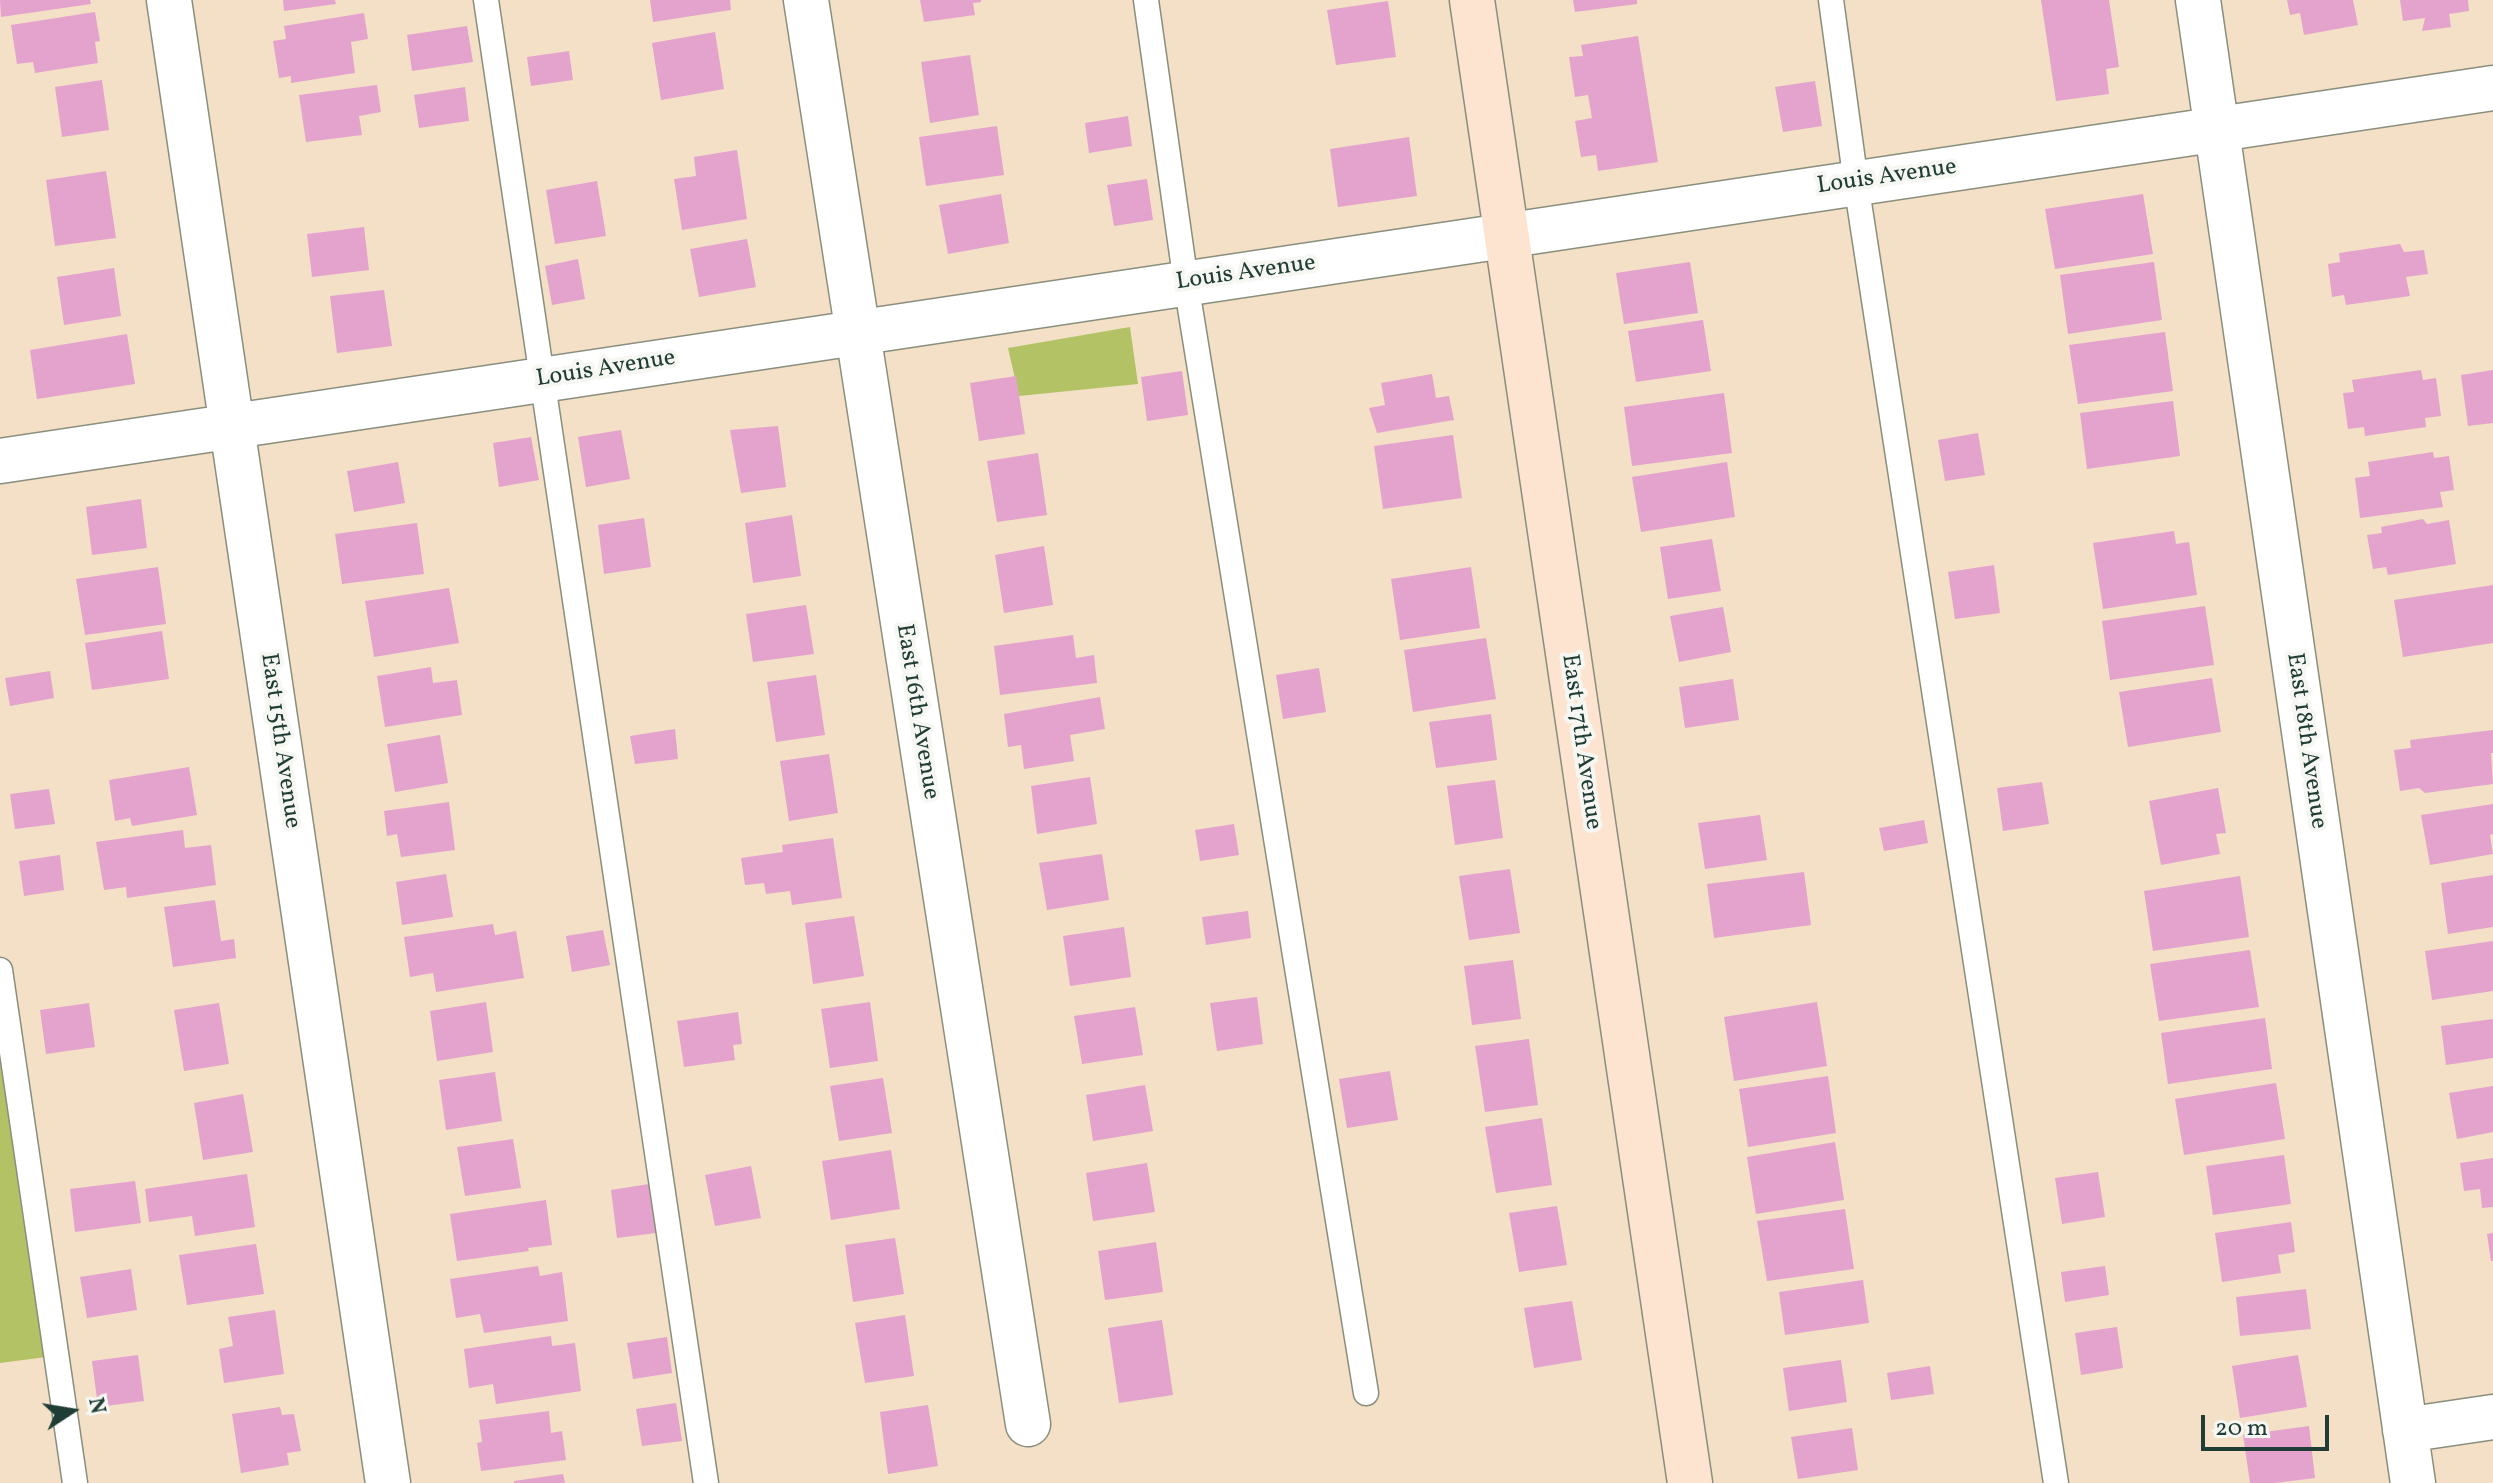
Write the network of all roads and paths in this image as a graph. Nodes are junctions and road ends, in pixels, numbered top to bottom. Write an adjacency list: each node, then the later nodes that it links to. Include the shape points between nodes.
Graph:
1 (169, 0): 15 (street, East 15th Avenue)
2 (486, 0): 14 (lane)
3 (806, 0): 13 (street, East 16th Avenue)
4 (1146, 0): 12 (lane)
5 (1472, 0): 11 (street, East 17th Avenue)
6 (1831, 0): 10 (lane)
7 (2198, 0): 9 (street, East 18th Avenue)
8 (2493, 88): 9 (street, Louis Avenue)
9 (2217, 129): 10 (street, Louis Avenue); 21 (street, East 18th Avenue)
10 (1856, 183): 11 (street, Louis Avenue); 26 (lane)
11 (1506, 236): 12 (street, Louis Avenue); 25 (street, East 17th Avenue)
12 (1186, 283): 13 (street, Louis Avenue); 18 (lane)
13 (856, 333): 14 (street, Louis Avenue); 20 (street, East 16th Avenue)
14 (542, 380): 15 (street, Louis Avenue); 24 (lane)
15 (232, 426): 16 (street, Louis Avenue); 23 (street, East 15th Avenue)
16 (0, 461)
17 (0, 970): 22 (lane)
18 (1366, 1393)
19 (2493, 1417): 21 (street)
20 (1028, 1424)
21 (2405, 1430): 27 (street, East 18th Avenue)
22 (75, 1483)
23 (388, 1483)
24 (706, 1483)
25 (1690, 1483)
26 (2056, 1483)
27 (2413, 1483)

